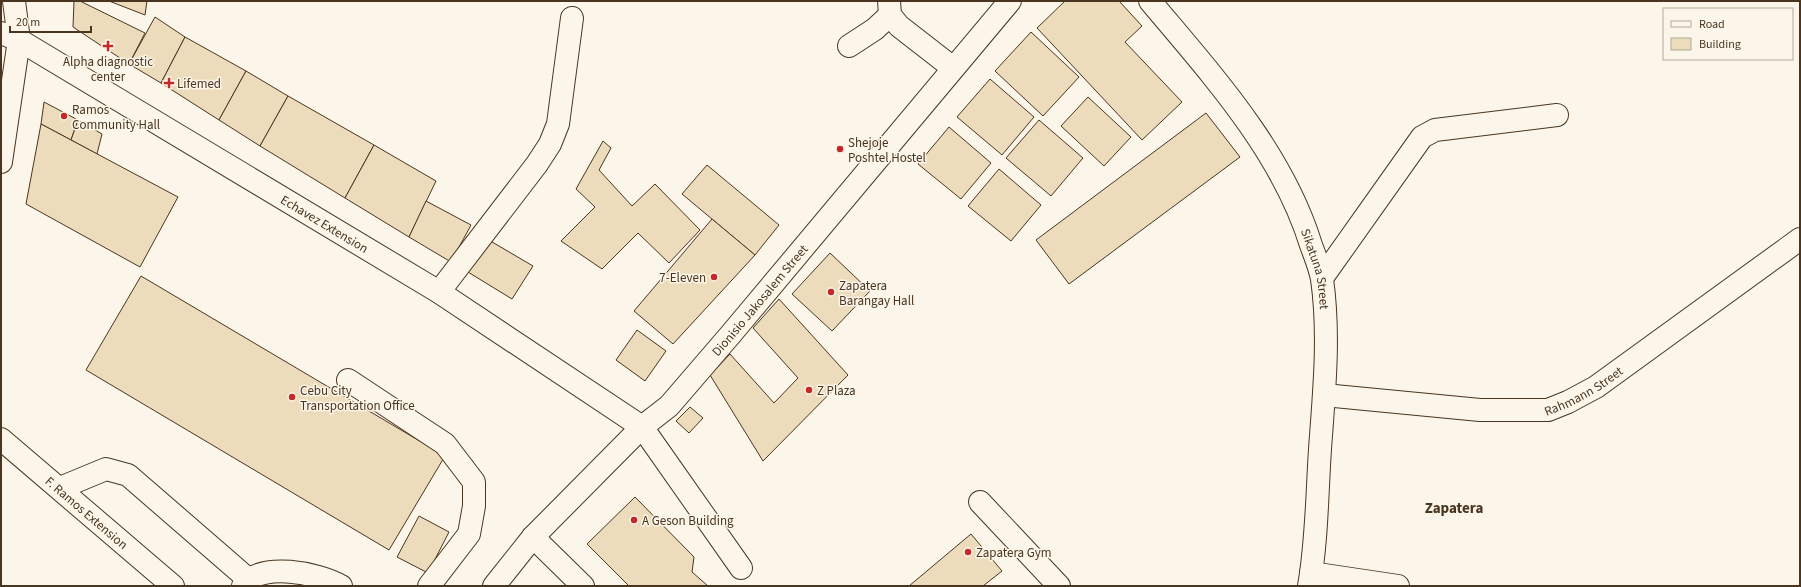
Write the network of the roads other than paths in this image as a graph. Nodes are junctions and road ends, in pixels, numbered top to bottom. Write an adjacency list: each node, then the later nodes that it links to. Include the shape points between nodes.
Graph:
1 (14, 1): 6 (street)
2 (1010, 1): 8 (street, Dionisio Jakosalem Street)
3 (1150, 1): 12 (street, Sikatuna Street, via 1227,92 1261,144 1287,187 1303,223)
4 (890, 8): 7 (street, via 875,29); 8 (street, via 899,26)
5 (572, 18): 13 (street, via 558,124 550,144)
6 (10, 36): 10 (street); 13 (street, Echavez Extension)
7 (849, 46)
8 (953, 68): 16 (street, Dionisio Jakosalem Street, via 669,406)
9 (1556, 115): 12 (street, via 1435,130 1422,137)
10 (1, 162)
11 (1800, 239): 15 (street, Rahmann Street, via 1596,387 1548,410 1480,410)
12 (1322, 278): 15 (street, Sikatuna Street, via 1325,323)
13 (439, 292): 16 (street, Echavez Extension)
14 (348, 380): 26 (street, via 445,444 474,482 474,506 469,534)
15 (1324, 395): 22 (street, Sikatuna Street)
16 (642, 427): 20 (street, Dionisio Jakosalem Street); 21 (street)
17 (1, 439): 18 (street, F. Ramos Extension)
18 (60, 488): 23 (street, via 106,469 128,475); 24 (street, F. Ramos Extension)
19 (980, 502): 29 (street)
20 (533, 537): 27 (street, Dionisio Jakosalem Street); 28 (street)
21 (741, 568)
22 (1310, 579): 30 (street)
23 (246, 582): 25 (street, via 270,571 294,572)
24 (173, 586)
25 (341, 586)
26 (429, 586)
27 (494, 586)
28 (583, 586)
29 (1059, 586)
30 (1398, 586)

